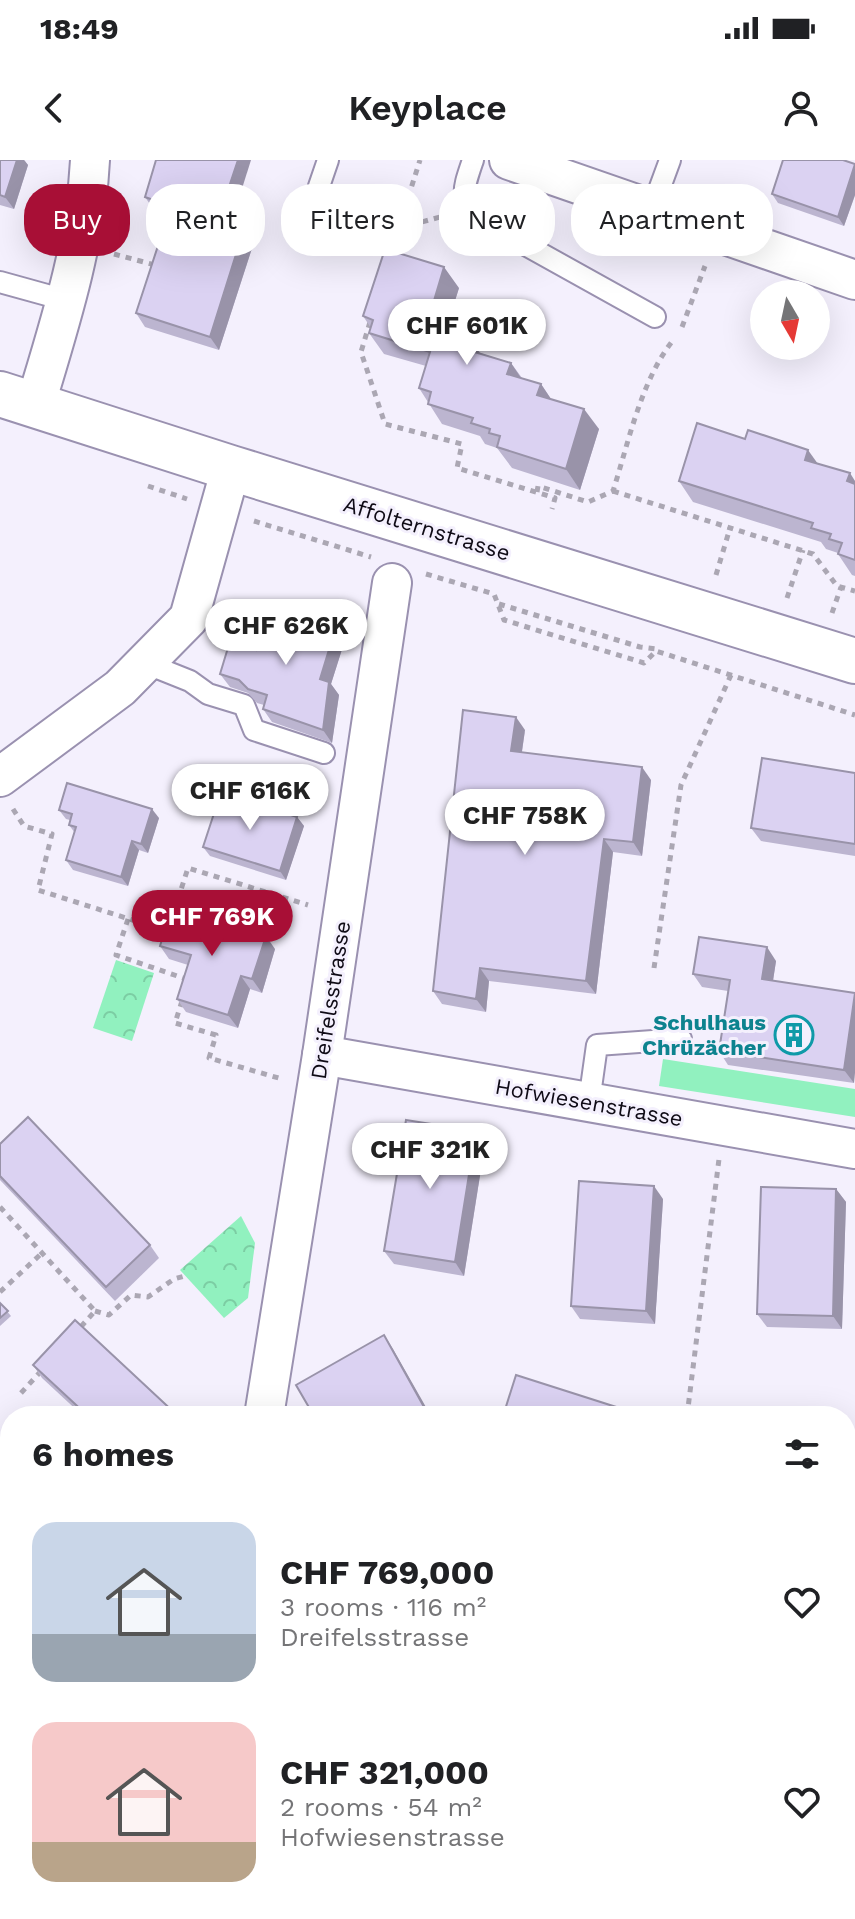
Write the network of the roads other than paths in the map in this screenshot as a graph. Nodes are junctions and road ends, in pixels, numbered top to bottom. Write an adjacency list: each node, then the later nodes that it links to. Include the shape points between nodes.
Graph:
1 (90, 160): 12 (street, via 88,195)
2 (328, 160): 6 (lane)
3 (473, 160): 13 (lane, via 464,192 468,209)
4 (509, 160): 7 (street)
5 (670, 160): 8 (lane)
6 (320, 184)
7 (579, 184)
8 (661, 184)
9 (773, 251): 10 (street)
10 (855, 280)
11 (0, 282): 12 (lane)
12 (65, 300): 14 (street)
13 (655, 317)
14 (17, 400): 15 (street, Affolternstrasse)
15 (231, 468): 17 (street, Affolternstrasse); 18 (street, via 189,618)
16 (400, 572): 22 (street, Dreifelsstrasse)
17 (855, 661)
18 (145, 663): 19 (lane, via 244,705 254,730); 20 (street)
19 (324, 753)
20 (4, 790)
21 (681, 1039): 23 (lane, via 597,1045)
22 (319, 1072): 23 (street, Hofwiesenstrasse); 25 (street, Dreifelsstrasse)
23 (589, 1102): 24 (street, Hofwiesenstrasse)
24 (855, 1149)
25 (266, 1406)

